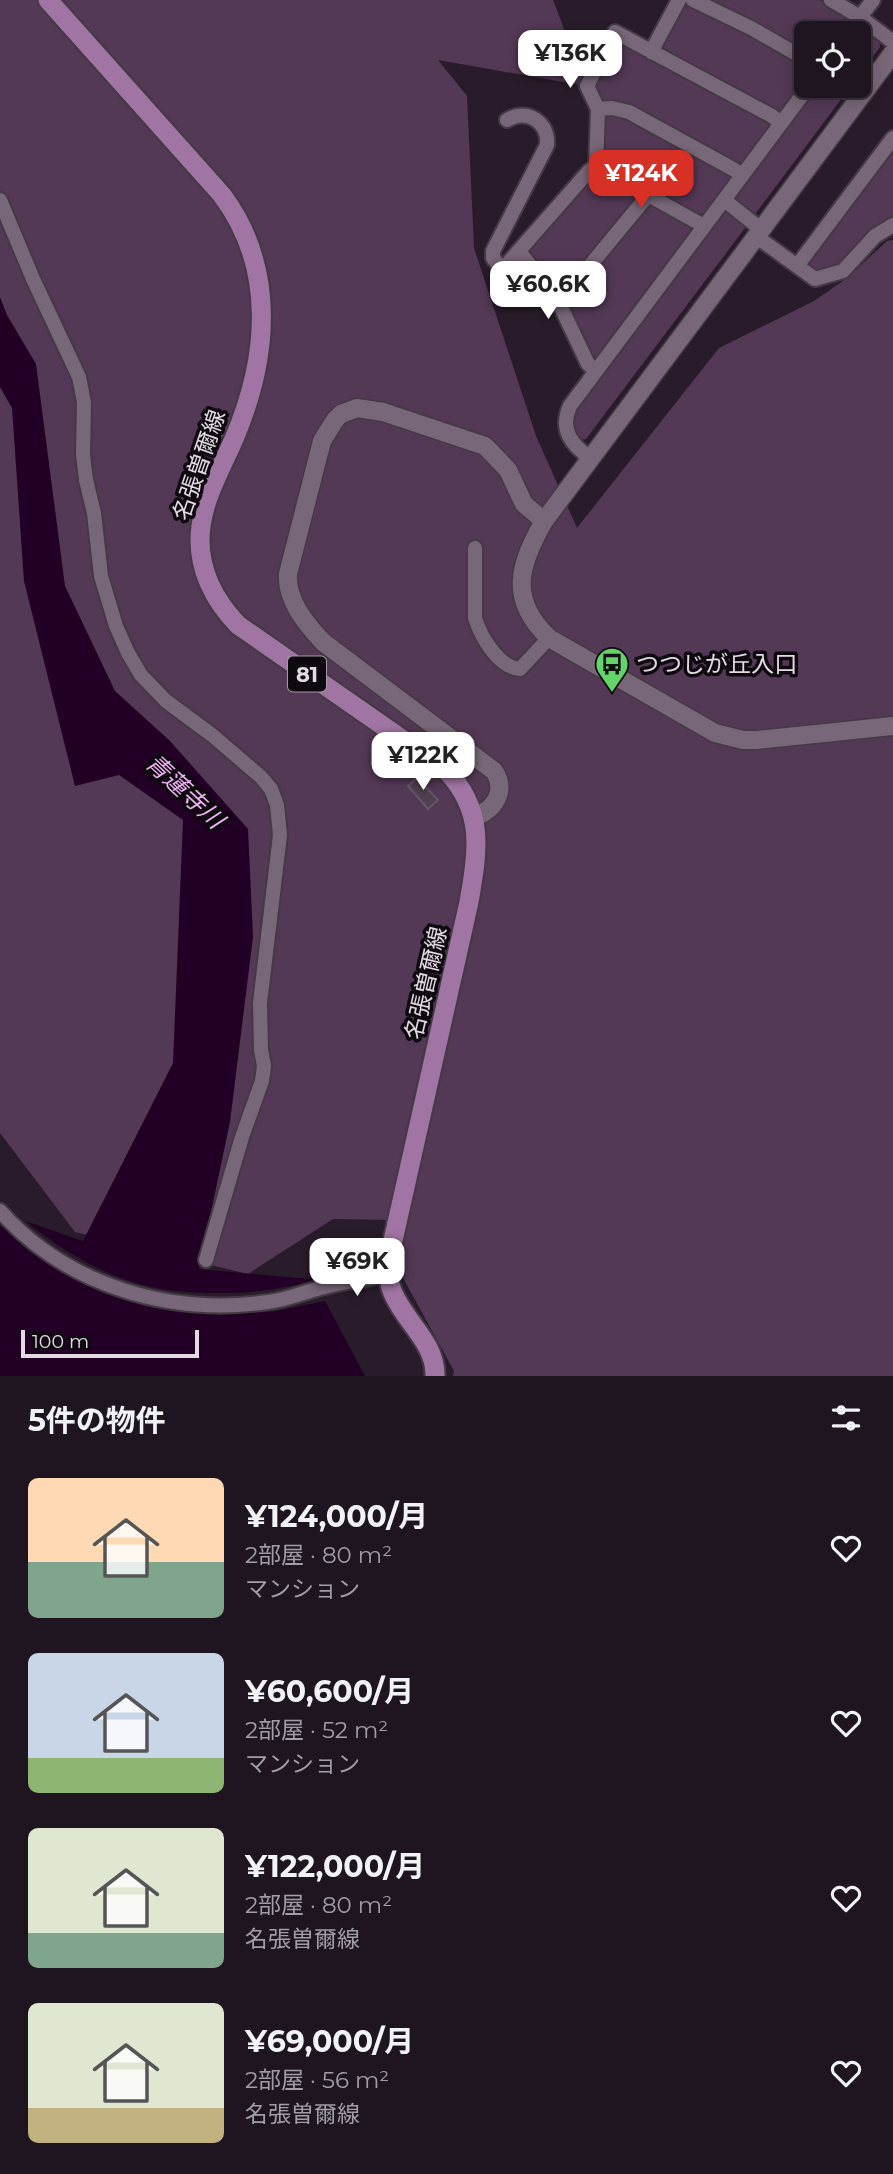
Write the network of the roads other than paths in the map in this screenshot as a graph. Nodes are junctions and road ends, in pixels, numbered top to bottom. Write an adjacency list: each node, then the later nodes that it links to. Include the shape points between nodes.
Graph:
1 (48, 0): 34 (main road, 名張曽爾線 / 81, via 222,195 237,217 254,263 262,307 258,364 237,432 204,510 200,538 205,575 216,598 244,629 438,764 456,780)
2 (679, 0): 9 (street)
3 (693, 0): 10 (street)
4 (831, 0): 6 (street)
5 (873, 0): 6 (street)
6 (860, 18): 7 (street); 8 (street)
7 (858, 21)
8 (893, 42)
9 (651, 52): 13 (street, via 615,32 587,86); 15 (street)
10 (794, 53)
11 (893, 54): 24 (street)
12 (800, 98): 15 (street)
13 (598, 109): 17 (street); 18 (street, via 629,112)
14 (507, 120): 25 (street, via 518,115 533,117 543,125 548,139 493,258 502,270)
15 (781, 123): 18 (street)
16 (893, 138): 26 (street)
17 (596, 166): 19 (street); 25 (street)
18 (742, 176): 23 (street)
19 (649, 194): 23 (street); 27 (street)
20 (0, 200): 36 (street, via 79,377 84,402 83,455 101,576 128,653 166,701 261,777 276,805 280,835 260,1003 262,1081)
21 (728, 203): 24 (street)
22 (893, 225): 26 (street, via 875,236 843,271 815,279)
23 (704, 226): 28 (street)
24 (760, 233): 26 (street); 29 (street)
25 (519, 251): 27 (street)
26 (797, 266)
27 (559, 303): 28 (street, via 588,364)
28 (596, 371): 29 (street, via 570,406 566,423 570,441)
29 (591, 459): 30 (street)
30 (544, 521): 32 (street, via 526,557 521,585 528,611); 34 (street, via 524,504 508,470 485,446 383,412 357,408 341,414 322,441 292,556 288,591 323,642 494,771 499,779 498,797)
31 (475, 548): 32 (street, via 475,618 490,647 511,667 520,669)
32 (549, 638): 33 (street, via 729,738 757,740)
33 (893, 726)
34 (475, 817): 37 (main road, 名張曽爾線 / 81, via 477,842 469,902)
35 (0, 1211): 37 (street, via 63,1263 124,1292 151,1298 208,1306 241,1305 290,1299)
36 (206, 1260)
37 (388, 1275): 38 (main road, via 393,1293 435,1362)
38 (435, 1376)

